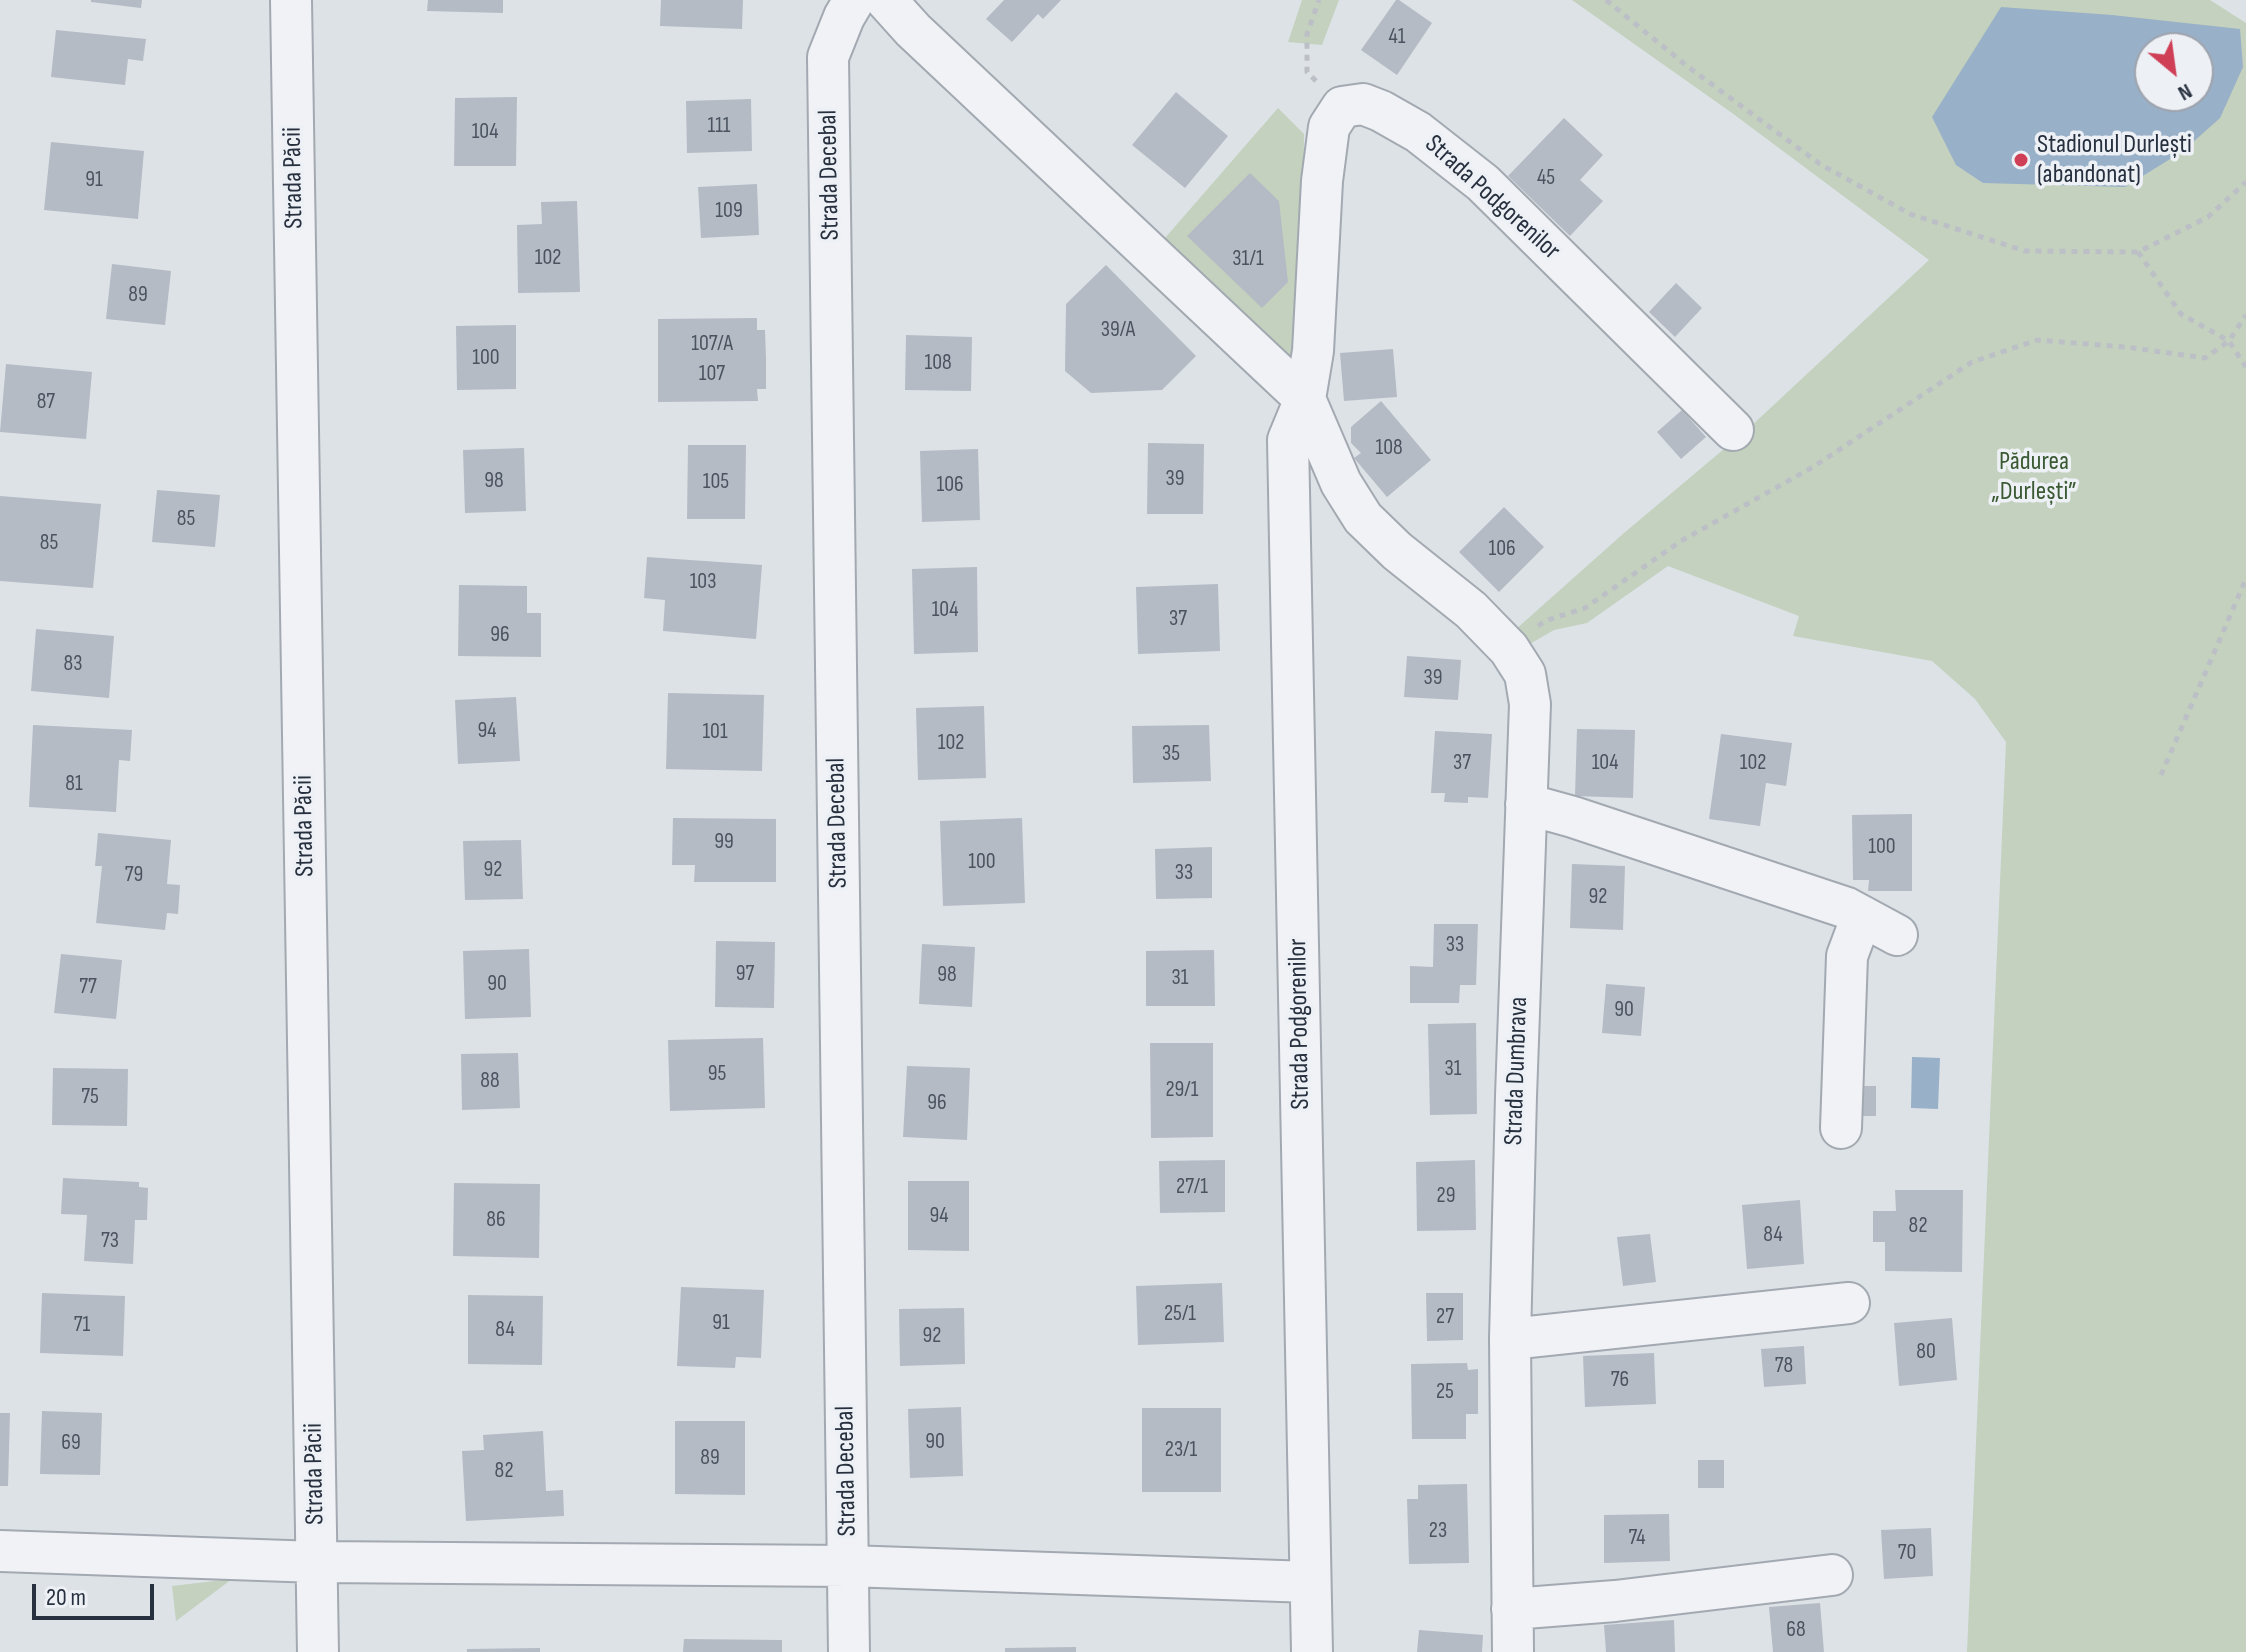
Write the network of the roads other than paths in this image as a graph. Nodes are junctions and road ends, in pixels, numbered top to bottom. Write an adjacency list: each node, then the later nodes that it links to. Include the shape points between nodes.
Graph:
1 (291, 0): 13 (street, Strada Păcii)
2 (854, 0): 14 (street, Strada Decebal, via 828,57)
3 (886, 0): 4 (street)
4 (1305, 399): 5 (street, Strada Podgorenilor, via 1329,127 1342,107 1363,104 1418,132 1483,183); 6 (street, Strada Dumbrava, via 1341,483 1363,518 1471,610 1525,674 1530,704); 16 (street, Strada Podgorenilor, via 1288,440)
5 (1733, 430)
6 (1526, 804): 7 (street); 11 (street, Strada Dumbrava)
7 (1862, 916): 8 (street); 9 (street, via 1847,956)
8 (1897, 935)
9 (1841, 1128)
10 (1849, 1303): 11 (street)
11 (1510, 1339): 17 (street, Strada Dumbrava)
12 (0, 1551): 13 (street)
13 (317, 1562): 14 (street); 18 (street, Strada Păcii)
14 (848, 1566): 16 (street); 19 (street, Strada Decebal)
15 (1832, 1575): 17 (street)
16 (1310, 1582): 20 (street, Strada Podgorenilor)
17 (1512, 1609): 21 (street, Strada Dumbrava)
18 (318, 1652)
19 (849, 1652)
20 (1312, 1652)
21 (1513, 1652)

